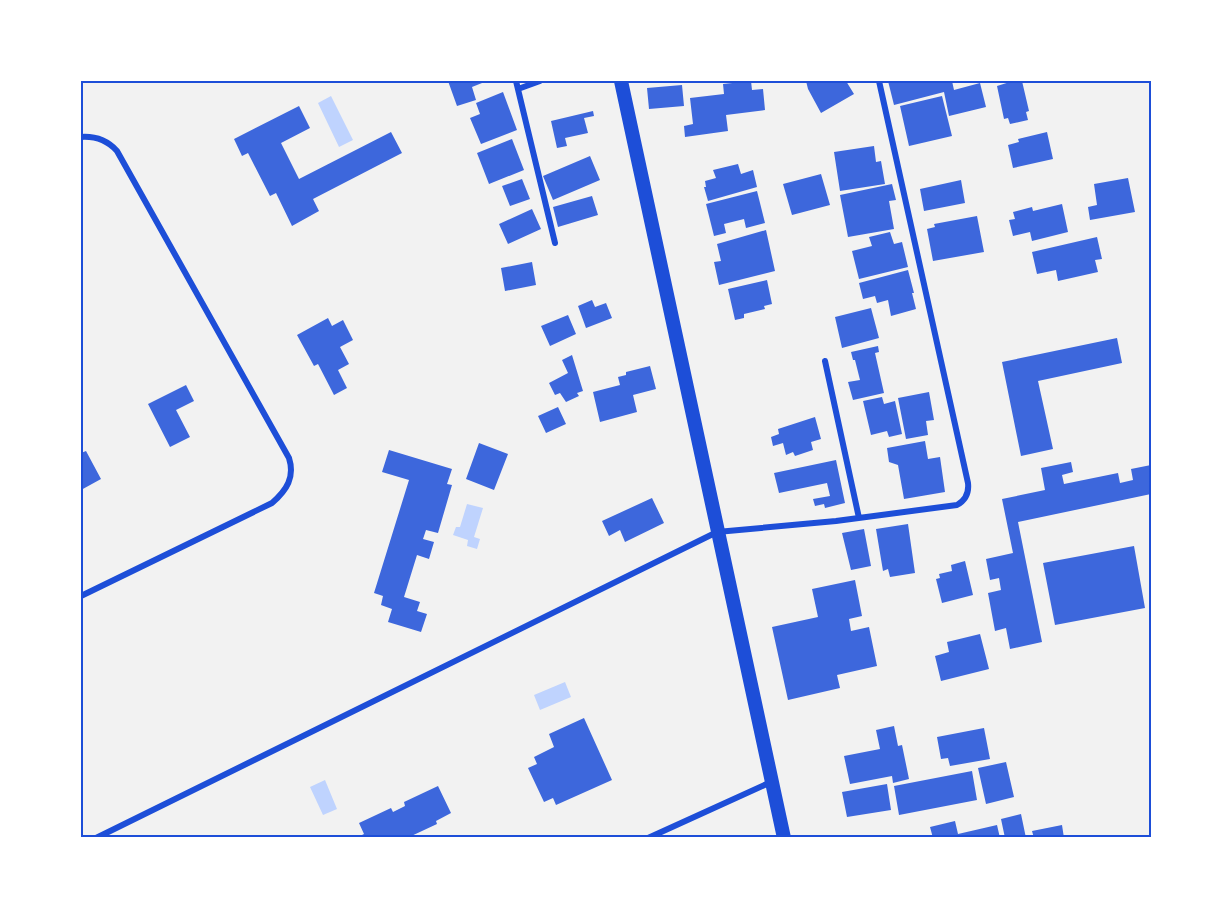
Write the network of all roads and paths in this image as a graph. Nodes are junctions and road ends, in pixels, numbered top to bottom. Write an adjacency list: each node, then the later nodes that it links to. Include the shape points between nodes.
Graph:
1 (516, 81): 5 (street)
2 (540, 81): 5 (street)
3 (621, 81): 10 (main road)
4 (879, 81): 9 (street, via 969,489 957,505)
5 (518, 89): 7 (street)
6 (81, 137): 11 (street, via 99,138 117,151 292,468 288,486 272,503)
7 (555, 243)
8 (825, 361): 9 (street)
9 (859, 518): 10 (street)
10 (717, 532): 12 (main road); 13 (street)
11 (81, 596)
12 (772, 781): 14 (street); 15 (main road)
13 (96, 838)
14 (648, 838)
15 (784, 838)

